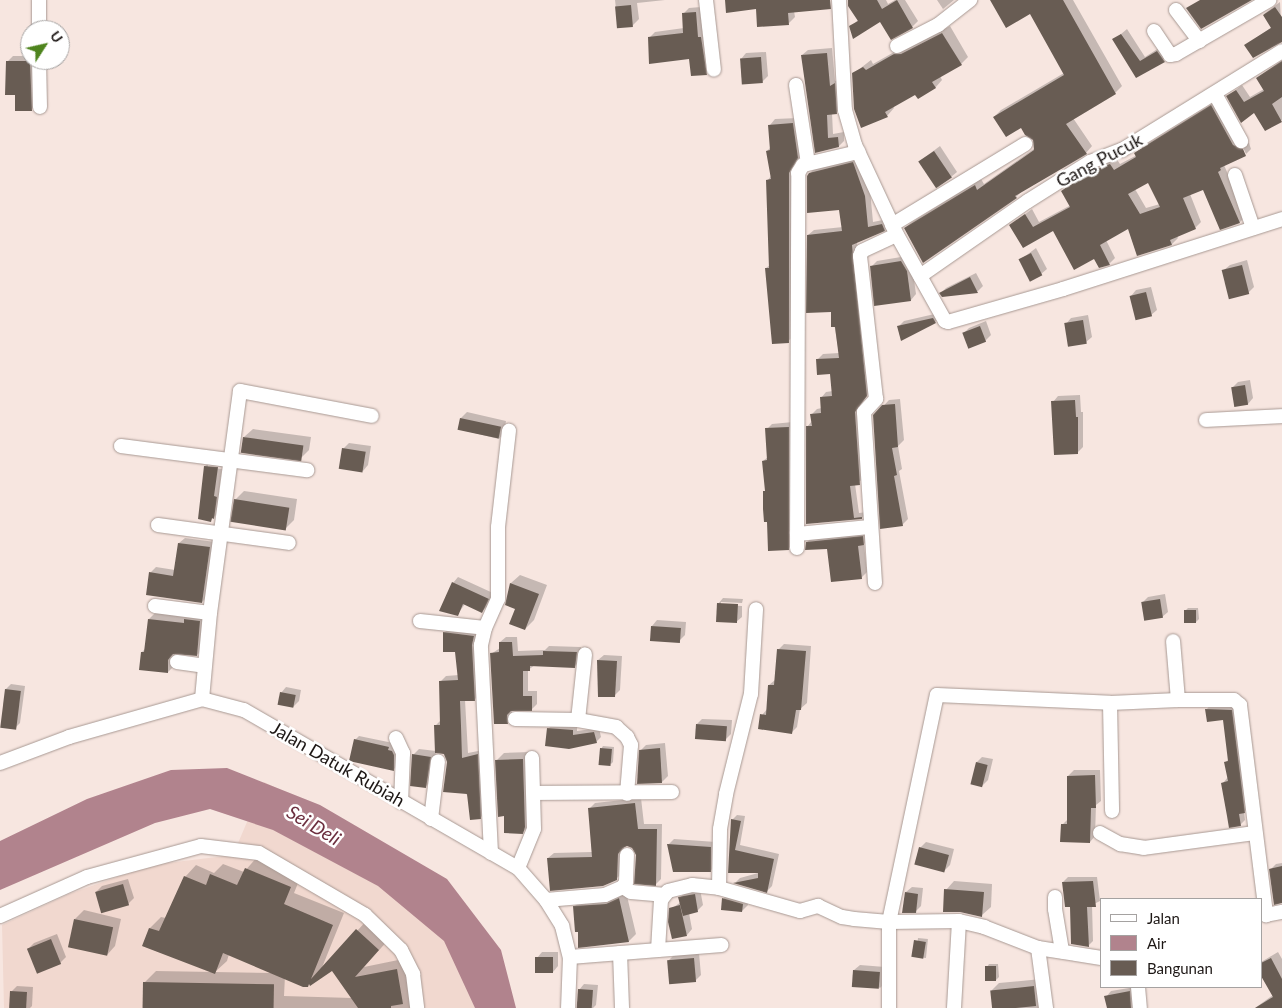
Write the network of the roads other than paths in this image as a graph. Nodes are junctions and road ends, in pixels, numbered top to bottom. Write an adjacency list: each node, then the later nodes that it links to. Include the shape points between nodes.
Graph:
1 (39, 0): 7 (street)
2 (706, 0): 13 (street)
3 (838, 0): 19 (street, via 845,110)
4 (970, 0): 10 (street, via 938,25)
5 (1268, 0): 9 (street)
6 (1176, 10): 9 (street)
7 (39, 20)
8 (1154, 31): 9 (street, via 1170,55)
9 (1199, 41)
10 (897, 46)
11 (1282, 51): 15 (street, Gang Pucuk)
12 (40, 70): 16 (street)
13 (714, 70)
14 (796, 85): 20 (street)
15 (1214, 94): 17 (street); 25 (street, Gang Pucuk, via 1122,150 1090,162)
16 (40, 107)
17 (1241, 141)
18 (1025, 144): 24 (street)
19 (858, 152): 20 (street); 24 (street)
20 (808, 163): 34 (street, via 799,168 798,173 797,541)
21 (1234, 175): 23 (street)
22 (1282, 219): 23 (street)
23 (1253, 228): 25 (street, via 1158,260 948,322 943,319)
24 (894, 230): 25 (street); 34 (street, via 862,251 860,256 876,399 864,412)
25 (920, 276)
26 (372, 416): 31 (street, via 240,391)
27 (1282, 416): 28 (street)
28 (1206, 420)
29 (509, 431): 42 (street, via 498,527 499,592 494,612)
30 (121, 446): 31 (street)
31 (229, 460): 32 (street); 35 (street)
32 (307, 470)
33 (158, 526): 35 (street)
34 (870, 527): 37 (street)
35 (220, 534): 36 (street); 40 (street)
36 (289, 543)
37 (875, 583)
38 (155, 606): 40 (street)
39 (756, 609): 68 (street, via 751,694 720,830)
40 (210, 613): 46 (street)
41 (420, 621): 42 (street)
42 (485, 628): 64 (street, via 481,645)
43 (1173, 641): 48 (street)
44 (585, 654): 51 (street)
45 (177, 662): 46 (street)
46 (204, 666): 47 (street)
47 (202, 699): 55 (street, via 69,737); 59 (street, Jalan Datuk Rubiah, via 244,710)
48 (1178, 700): 49 (street); 63 (street, via 1234,700 1240,705)
49 (1110, 704): 60 (street); 75 (street, via 937,695)
50 (515, 719): 51 (street)
51 (578, 720): 58 (street, via 616,727 627,737 631,745)
52 (396, 738): 59 (street, via 402,753)
53 (532, 758): 57 (street)
54 (438, 761): 61 (street)
55 (0, 763)
56 (672, 792): 58 (street)
57 (534, 793): 58 (street); 66 (street, via 534,830)
58 (627, 794)
59 (402, 802): 61 (street, Jalan Datuk Rubiah)
60 (1112, 811)
61 (432, 818): 64 (street, Jalan Datuk Rubiah)
62 (1100, 833): 63 (street, via 1120,844 1144,848)
63 (1255, 833): 72 (street, via 1266,916)
64 (491, 853): 66 (street, Jalan Datuk Rubiah)
65 (627, 855): 67 (street, via 626,882)
66 (518, 868): 71 (street, Jalan Datuk Rubiah)
67 (622, 887): 69 (street, via 631,892); 71 (street, via 605,895)
68 (719, 888): 69 (street, via 692,885 668,891); 75 (street, via 800,910 818,906 842,917)
69 (664, 896): 78 (street)
70 (1055, 897): 79 (street)
71 (546, 900): 81 (street, Jalan Datuk Rubiah, via 562,926)
72 (1282, 912)
73 (0, 916): 84 (street, via 87,877 201,846 259,853 365,916 401,950 413,974)
74 (959, 921): 75 (street); 77 (street); 88 (street)
75 (889, 922): 87 (street)
76 (722, 945): 78 (street)
77 (1038, 948): 79 (street); 89 (street)
78 (658, 950): 80 (street)
79 (1062, 951): 82 (street)
80 (620, 953): 81 (street); 86 (street)
81 (570, 957): 85 (street, Jalan Datuk Rubiah)
82 (1100, 958)
83 (1138, 988): 90 (street)
84 (417, 1008)
85 (568, 1008)
86 (622, 1008)
87 (889, 1008)
88 (954, 1008)
89 (1046, 1008)
90 (1140, 1008)

